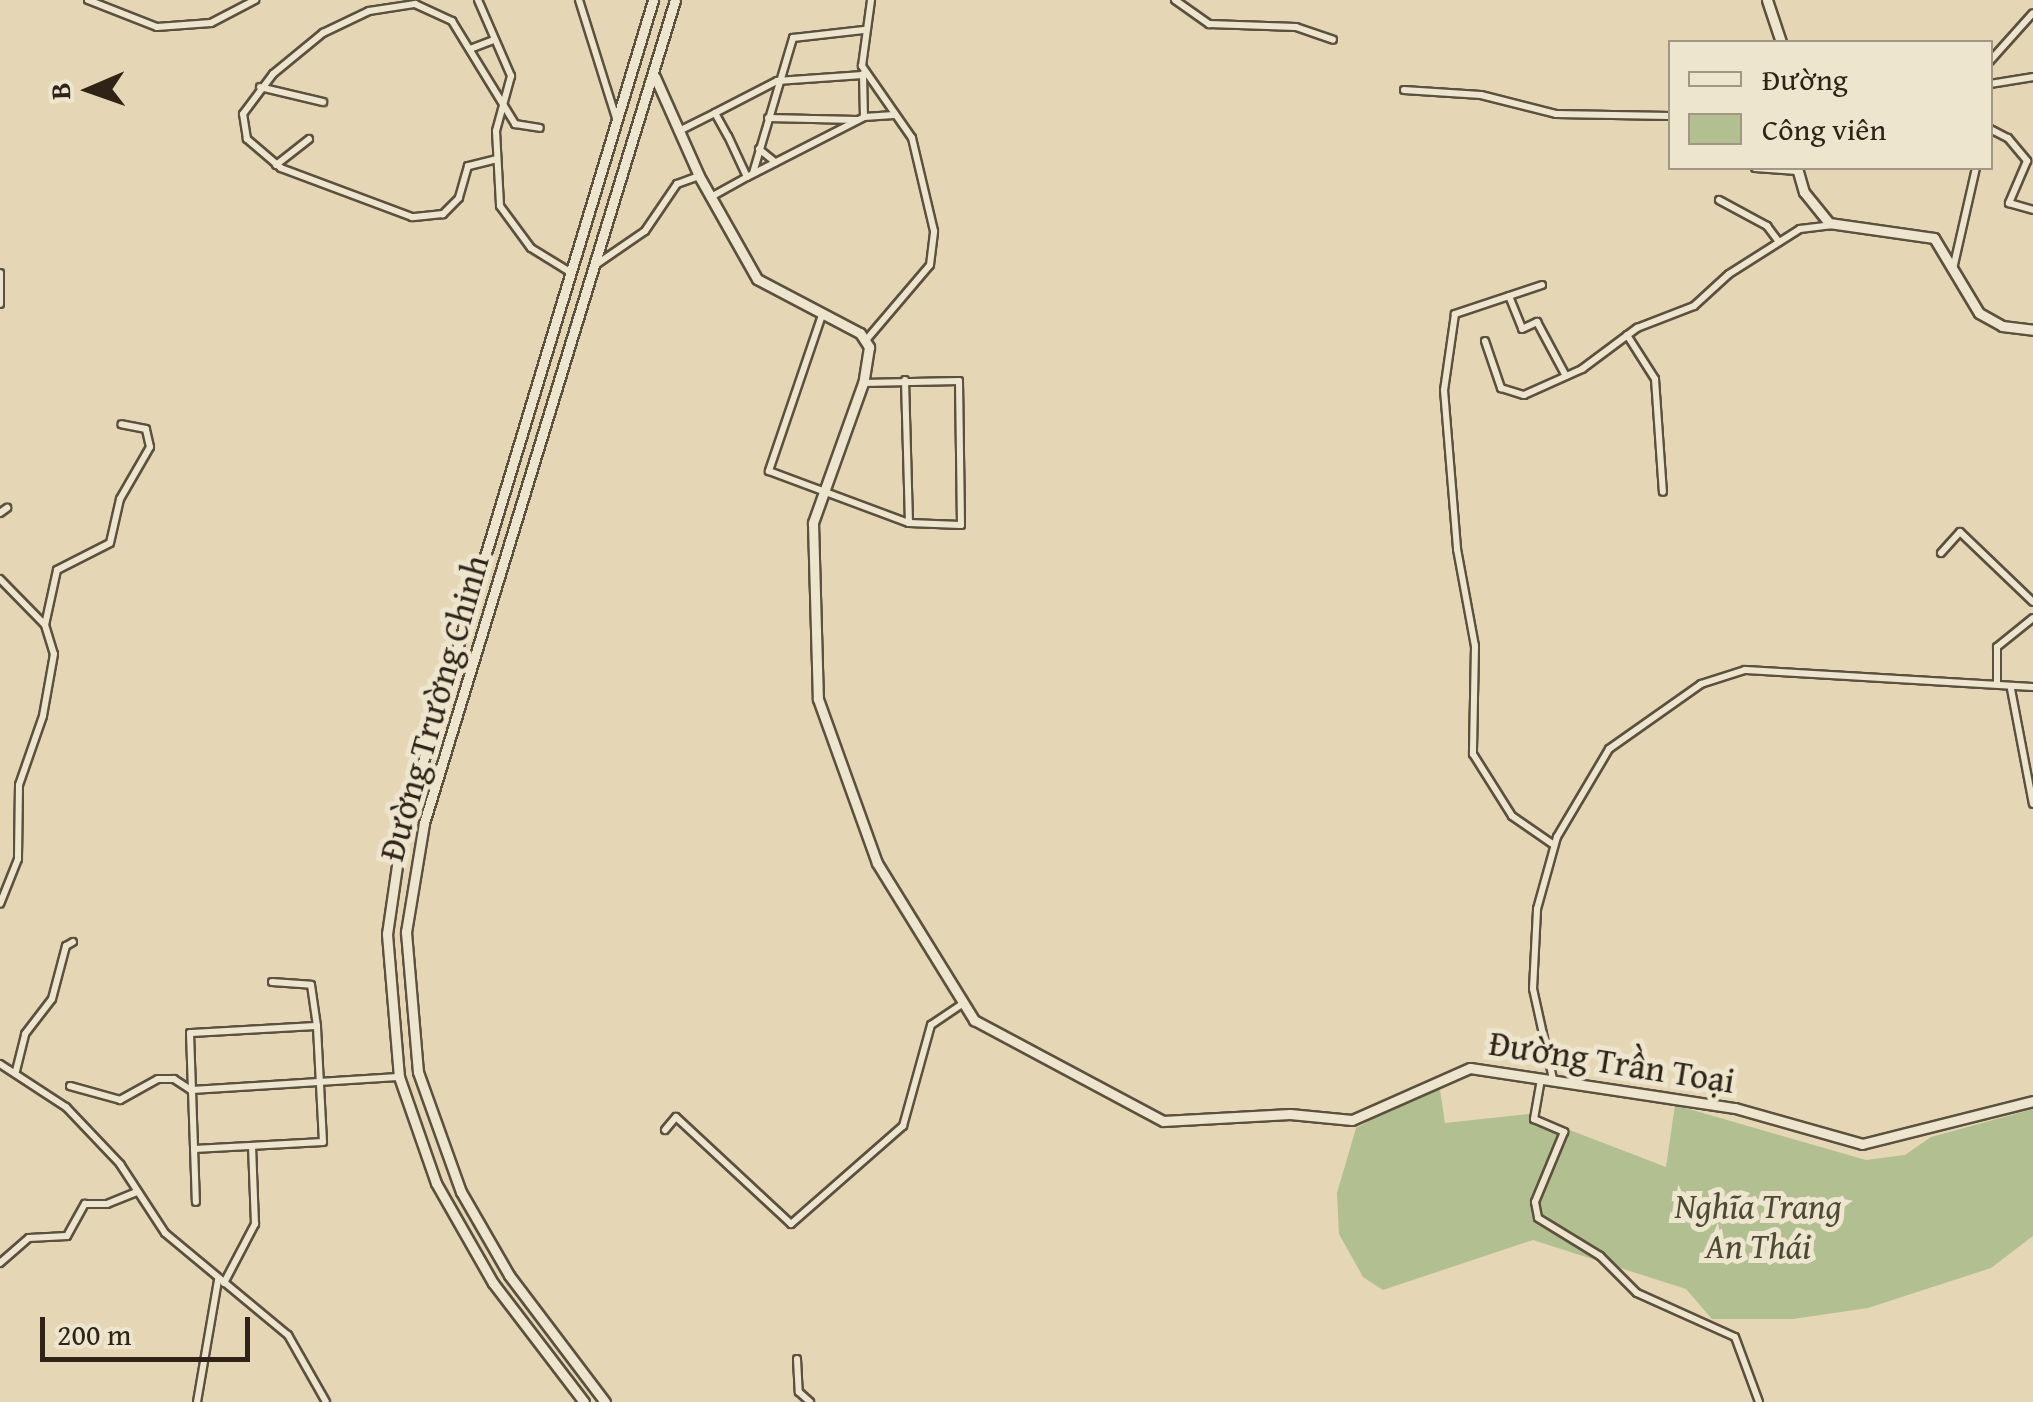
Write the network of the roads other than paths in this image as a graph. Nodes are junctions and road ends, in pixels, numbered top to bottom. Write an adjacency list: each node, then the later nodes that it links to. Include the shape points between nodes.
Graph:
1 (88, 0): 2 (street, via 157,27 211,22)
2 (255, 0)
3 (478, 0): 14 (street)
4 (579, 0): 33 (street)
5 (643, 0): 12 (main road)
6 (652, 0): 12 (main road, Đường Trường Chinh)
7 (675, 0): 20 (main road, Đường Trường Chinh)
8 (872, 0): 13 (street)
9 (1174, 0): 15 (street, via 1209,24 1296,27)
10 (1767, 0): 16 (main road)
11 (2033, 14): 18 (street)
12 (648, 20): 33 (main road, Đường Trường Chinh)
13 (864, 30): 19 (street); 22 (street, via 797,34)
14 (494, 40): 17 (street); 26 (street, via 511,76)
15 (1333, 40)
16 (1779, 40)
17 (470, 48): 24 (street, via 438,10 415,4 381,8 323,32); 26 (street)
18 (1993, 59)
19 (862, 71): 22 (street); 29 (street); 32 (street)
20 (655, 76): 36 (main road); 47 (main road, Đường Trường Chinh)
21 (2033, 76): 23 (street)
22 (777, 81): 28 (street); 31 (street)
23 (1993, 83)
24 (260, 87): 27 (street); 41 (street, via 242,120 247,138)
25 (1404, 90): 30 (street, via 1481,95 1556,114)
26 (500, 101): 34 (street, via 517,125); 39 (street)
27 (323, 102)
28 (715, 113): 36 (street); 44 (street)
29 (894, 115): 32 (street); 63 (street, via 912,138 924,172 933,255)
30 (1668, 116)
31 (768, 118): 32 (street); 38 (street)
32 (861, 119): 40 (street)
33 (617, 120): 46 (main road, Đường Trường Chinh)
34 (540, 128)
35 (1993, 130): 50 (street, via 2027,162 2009,203)
36 (677, 131): 45 (main road)
37 (309, 139): 41 (street)
38 (760, 149): 40 (street); 44 (street)
39 (496, 159): 41 (street, via 468,166 454,205 430,218 338,193); 55 (street, via 503,215 531,248)
40 (775, 162): 44 (street)
41 (276, 165)
42 (1797, 170): 51 (main road, via 1804,192)
43 (1976, 170): 54 (street)
44 (750, 175): 48 (street)
45 (699, 176): 48 (main road); 53 (street, via 676,184 634,242)
46 (597, 182): 47 (main road); 55 (main road, Đường Trường Chinh)
47 (620, 190): 53 (main road, Đường Trường Chinh)
48 (710, 198): 60 (main road, via 757,279)
49 (1719, 200): 52 (street, via 1767,226)
50 (2033, 210)
51 (1832, 225): 52 (street, via 1806,227); 54 (main road, via 1930,236)
52 (1779, 242): 62 (street, via 1694,306)
53 (597, 264): 82 (main road, Đường Trường Chinh)
54 (1953, 270): 61 (main road, via 1986,319)
55 (570, 272): 81 (main road, Đường Trường Chinh)
56 (0, 273): 59 (street)
57 (1542, 285): 58 (street)
58 (1508, 296): 65 (street, via 1522,329 1537,322); 83 (street, via 1461,308 1450,325 1444,390 1455,533 1476,646 1475,762 1512,816)
59 (0, 304)
60 (822, 315): 63 (main road); 70 (street, via 769,467)
61 (2033, 330)
62 (1627, 336): 65 (street); 69 (street, via 1658,393)
63 (866, 339): 67 (main road, Đường Trần Toại)
64 (1485, 341): 65 (street, via 1508,392 1524,395)
65 (1566, 376)
66 (905, 380): 67 (street); 71 (street); 71 (street, via 954,378 961,391 964,518 956,525)
67 (863, 383): 70 (main road, Đường Trần Toại)
68 (121, 424): 76 (street, via 146,429 150,446 120,499 110,543 57,570)
69 (1663, 492)
70 (820, 493): 71 (street); 87 (main road, Đường Trần Toại, via 810,552 822,720 878,863)
71 (910, 523)
72 (1940, 554): 74 (street, via 1960,532)
73 (0, 580): 76 (street)
74 (2033, 602)
75 (2033, 618): 77 (street, via 1997,648)
76 (45, 625): 84 (street, via 53,664 19,785 18,859)
77 (1997, 684): 79 (street); 83 (street, via 1730,673 1667,704 1608,748)
78 (2033, 687): 79 (street)
79 (2011, 689): 80 (street)
80 (2033, 804)
81 (402, 834): 82 (main road); 91 (main road, Đường Trường Chinh, via 386,959)
82 (420, 838): 99 (main road, Đường Trường Chinh, via 407,918 406,984 418,1072)
83 (1554, 844): 93 (street, via 1537,909 1534,989)
84 (0, 904)
85 (72, 942): 90 (street, via 52,999 25,1034)
86 (272, 982): 88 (street, via 311,985)
87 (962, 1005): 92 (main road, Đường Trần Toại, via 985,1028 1163,1121 1290,1114 1352,1120 1456,1070); 98 (street, via 931,1026 901,1129 791,1224 676,1117)
88 (317, 1026): 94 (street); 96 (street, via 190,1033)
89 (0, 1064): 90 (street)
90 (16, 1071): 103 (street, via 66,1107 120,1164)
91 (399, 1077): 94 (street); 102 (main road, Đường Trường Chinh)
92 (1542, 1078): 93 (main road, Đường Trần Toại); 113 (street, via 1534,1119 1564,1132 1535,1202 1538,1218 1600,1256 1637,1293 1734,1337)
93 (1554, 1079): 97 (main road, Đường Trần Toại, via 1735,1108 1862,1144)
94 (320, 1084): 96 (street); 100 (street, via 323,1142)
95 (70, 1086): 96 (street, via 120,1100 158,1079 174,1078)
96 (191, 1090): 101 (street)
97 (2033, 1101)
98 (665, 1130)
99 (442, 1144): 102 (main road); 111 (main road, Đường Trường Chinh, via 509,1275)
100 (252, 1146): 101 (street); 106 (street, via 256,1221)
101 (194, 1149): 104 (street)
102 (423, 1152): 110 (main road, Đường Trường Chinh, via 460,1234)
103 (136, 1192): 105 (street, via 107,1204 85,1204 70,1234 29,1238); 106 (street, via 166,1233)
104 (196, 1202)
105 (0, 1263)
106 (221, 1282): 108 (street); 109 (street, via 288,1335)
107 (796, 1359): 112 (street, via 798,1392)
108 (197, 1402)
109 (326, 1402)
110 (584, 1402)
111 (605, 1402)
112 (810, 1402)
113 (1759, 1402)

